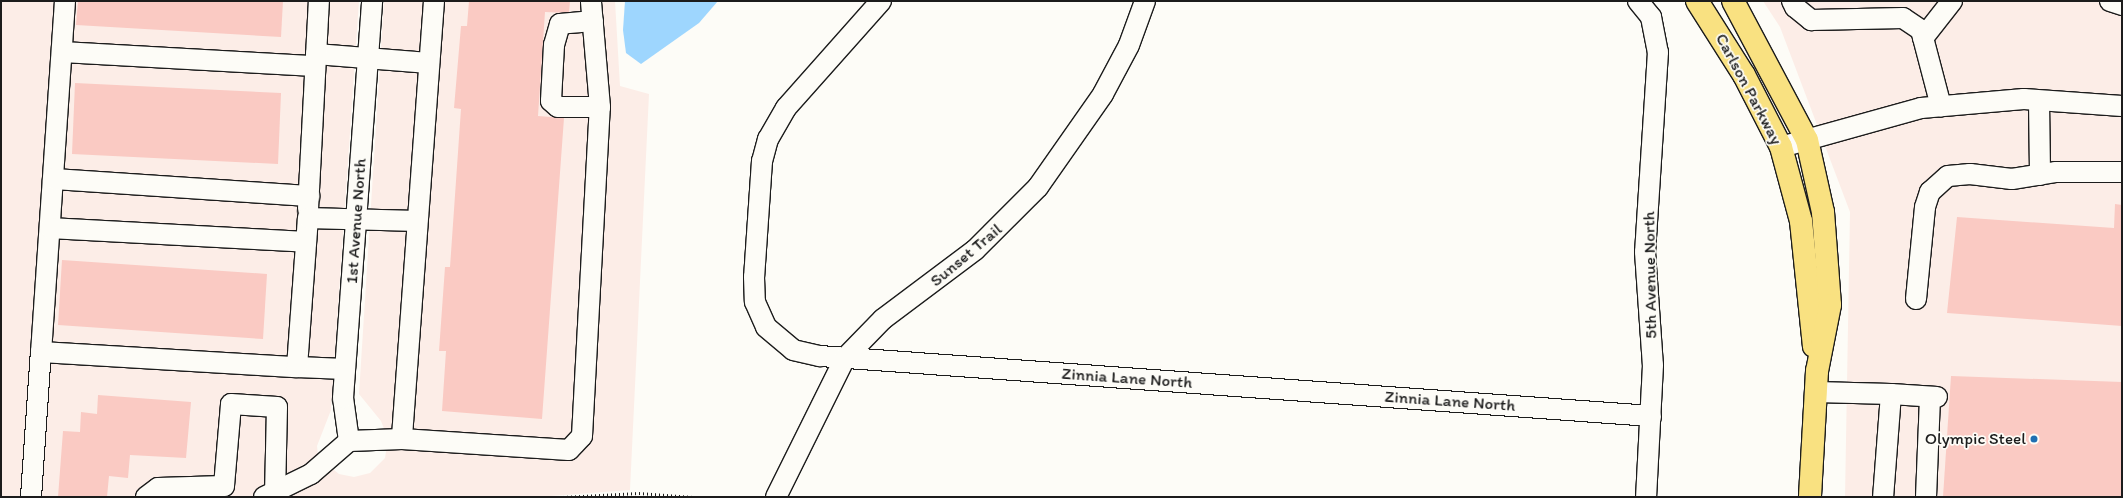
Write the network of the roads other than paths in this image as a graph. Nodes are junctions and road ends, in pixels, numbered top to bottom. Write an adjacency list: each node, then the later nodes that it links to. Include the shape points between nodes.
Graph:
1 (65, 1): 17 (street)
2 (319, 1): 19 (street)
3 (372, 1): 18 (street, 1st Avenue North)
4 (434, 1): 20 (street)
5 (591, 1): 15 (street)
6 (881, 1): 38 (street, Zinnia Lane North, via 786,108 768,139 760,176 754,284 762,320 778,340 793,350)
7 (1145, 1): 38 (street, Sunset Trail, via 1109,84 1071,144 1038,187 975,250 882,319)
8 (1638, 1): 43 (street, 5th Avenue North, via 1651,17 1658,52 1645,252 1653,365)
9 (1697, 1): 26 (main road, Carlson Parkway, via 1744,75)
10 (1733, 1): 25 (main road, Carlson Parkway)
11 (1792, 1): 16 (street, via 1794,8 1811,20 1903,18 1921,30)
12 (1952, 1): 16 (street)
13 (2110, 1): 14 (street)
14 (2122, 5)
15 (593, 21): 24 (street); 24 (street, via 560,24 554,45 551,101 558,107)
16 (1924, 38): 22 (street)
17 (62, 52): 19 (street); 29 (street)
18 (368, 57): 19 (street); 20 (street); 32 (street, 1st Avenue North)
19 (316, 60): 30 (street)
20 (429, 63): 33 (street)
21 (2039, 100): 22 (street); 23 (street); 28 (street)
22 (1941, 106): 25 (street, via 1870,120)
23 (2122, 106)
24 (600, 107): 44 (street, via 582,436 569,450)
25 (1807, 140): 26 (street); 41 (main road, Carlson Parkway, via 1823,212 1830,305)
26 (1780, 147): 41 (main road, Carlson Parkway, via 1802,228)
27 (2122, 172): 28 (street)
28 (2040, 175): 36 (street, via 2012,179 1970,174 1948,176 1940,181 1925,207)
29 (53, 179): 30 (street); 34 (street)
30 (309, 196): 31 (street)
31 (308, 218): 32 (street); 35 (street)
32 (356, 220): 33 (street); 40 (street, 1st Avenue North)
33 (418, 221): 44 (street)
34 (50, 228): 35 (street); 37 (street)
35 (306, 242): 39 (street)
36 (1916, 299)
37 (41, 352): 39 (street); 48 (street)
38 (845, 358): 43 (street, Zinnia Lane North); 50 (street, Sunset Trail)
39 (297, 367): 40 (street)
40 (345, 369): 45 (street, 1st Avenue North, via 343,398)
41 (1817, 381): 42 (street); 52 (main road, Carlson Parkway)
42 (1891, 394): 53 (street); 54 (street, via 1933,397)
43 (1651, 416): 51 (street, 5th Avenue North)
44 (402, 439): 45 (street)
45 (350, 441): 47 (street, via 310,474)
46 (228, 492): 47 (street, via 231,404 277,408); 49 (street, via 158,488)
47 (269, 494)
48 (31, 497)
49 (146, 497)
50 (776, 497)
51 (1646, 497)
52 (1810, 497)
53 (1883, 497)
54 (1926, 497)

